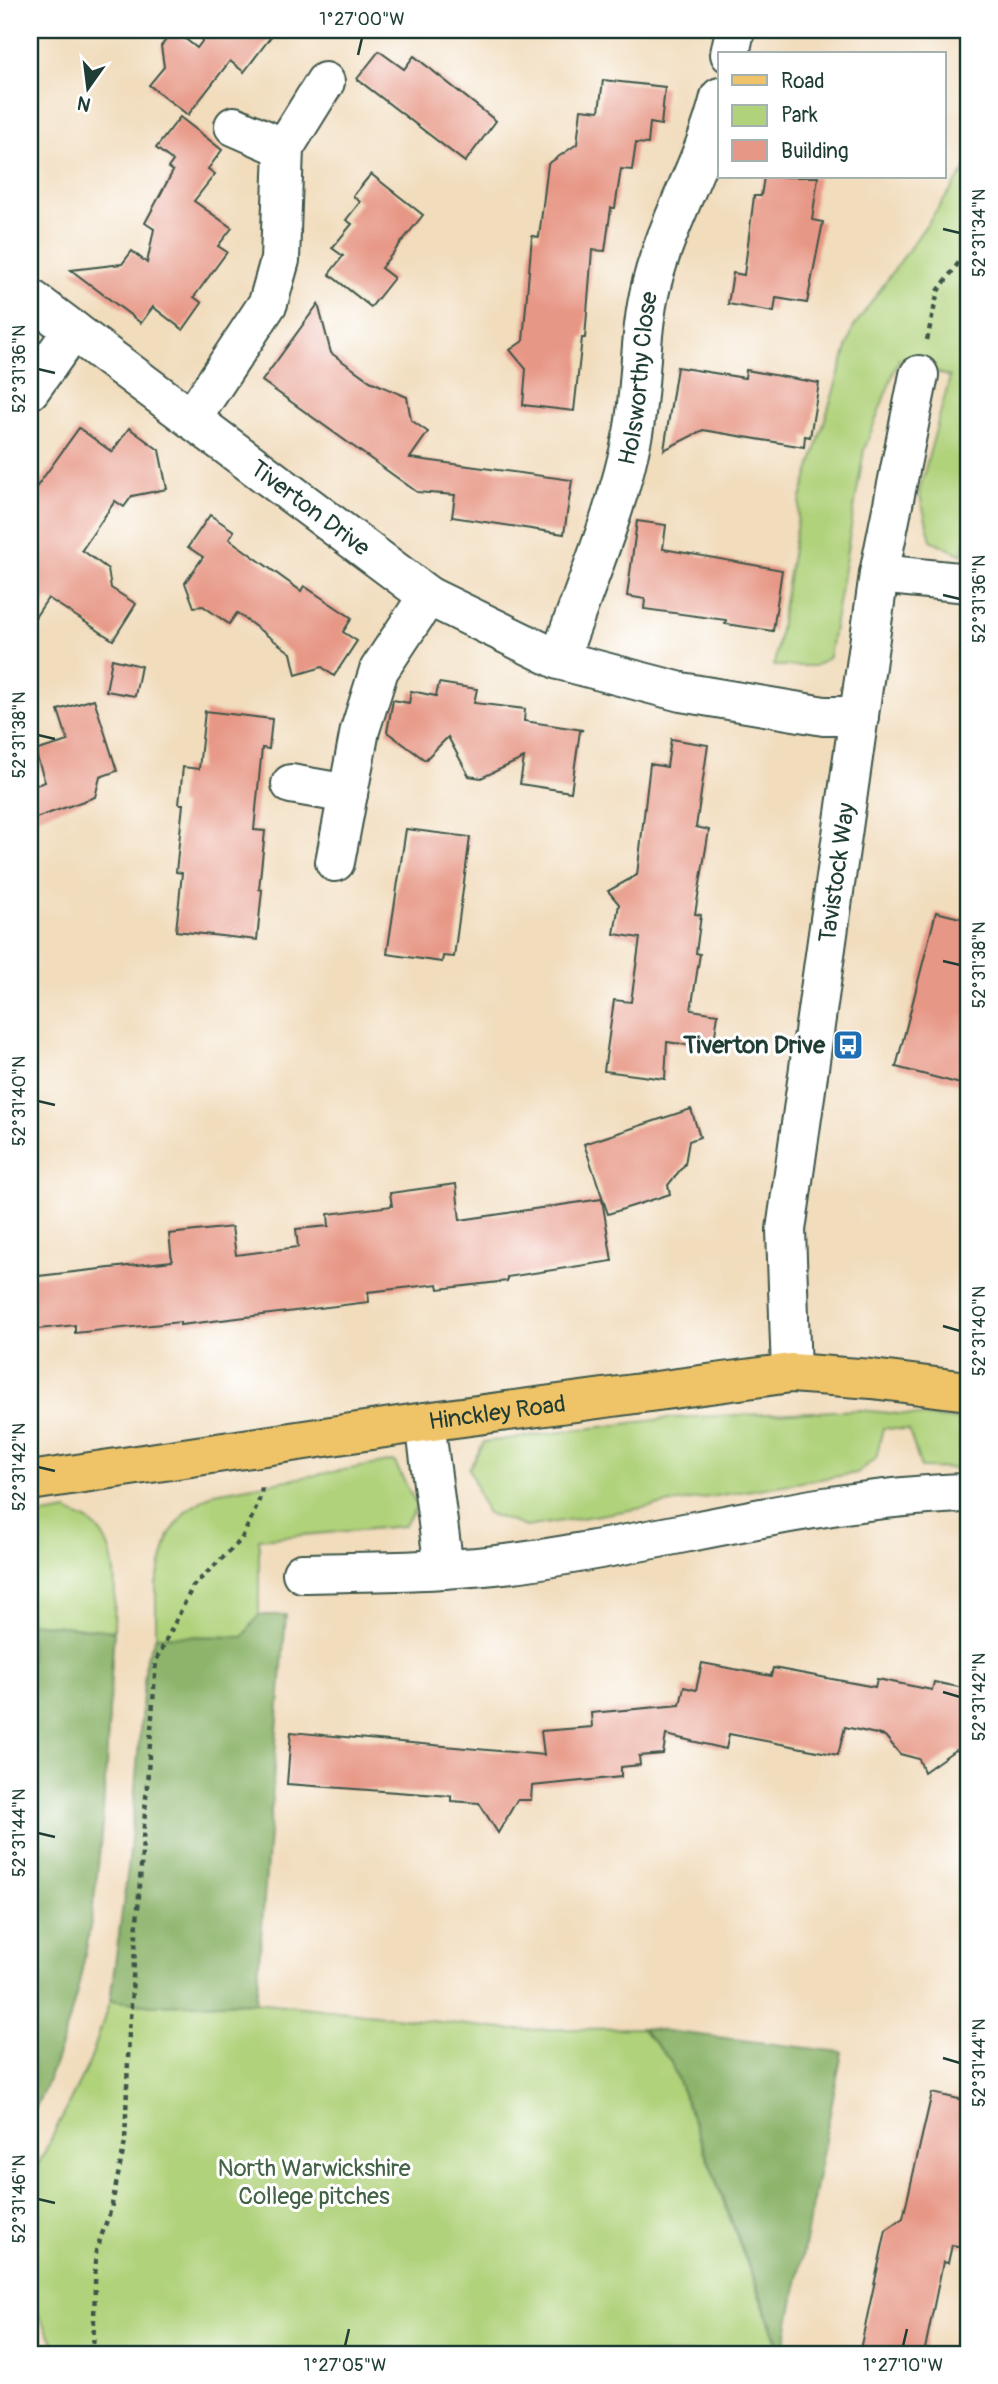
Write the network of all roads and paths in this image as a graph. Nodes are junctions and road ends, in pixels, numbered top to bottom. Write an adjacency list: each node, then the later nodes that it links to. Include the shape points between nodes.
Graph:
1 (736, 30): 2 (street)
2 (730, 52)
3 (325, 82): 6 (street)
4 (718, 103): 16 (street, Holsworthy Close, via 650,289 633,433 621,482)
5 (234, 126): 6 (street)
6 (284, 148): 12 (street, via 277,277 268,303)
7 (968, 250): 10 (path, via 937,291)
8 (30, 298): 9 (street, Tiverton Drive)
9 (73, 330): 11 (street); 12 (street, Tiverton Drive)
10 (919, 375): 13 (street, Tavistock Way)
11 (30, 390)
12 (192, 418): 15 (street, Tiverton Drive)
13 (879, 574): 14 (street); 17 (street, Tavistock Way)
14 (968, 583)
15 (428, 596): 16 (street, Tiverton Drive); 19 (street, via 379,670 360,730)
16 (559, 660): 17 (street, Tiverton Drive, via 681,692 824,716)
17 (859, 716): 21 (street, Tavistock Way, via 786,1230)
18 (291, 784): 19 (street)
19 (348, 794): 20 (street)
20 (335, 862)
21 (791, 1373): 22 (main road, Hinckley Road); 23 (main road, Hinckley Road)
22 (968, 1391)
23 (425, 1422): 24 (main road, Hinckley Road); 27 (street)
24 (272, 1446): 25 (main road, Hinckley Road); 29 (path, via 258,1504 241,1540 193,1586 156,1661 125,2143 93,2272)
25 (30, 1481)
26 (968, 1493): 27 (street, via 901,1495 514,1562)
27 (444, 1569): 28 (street)
28 (302, 1573)
29 (93, 2354)

